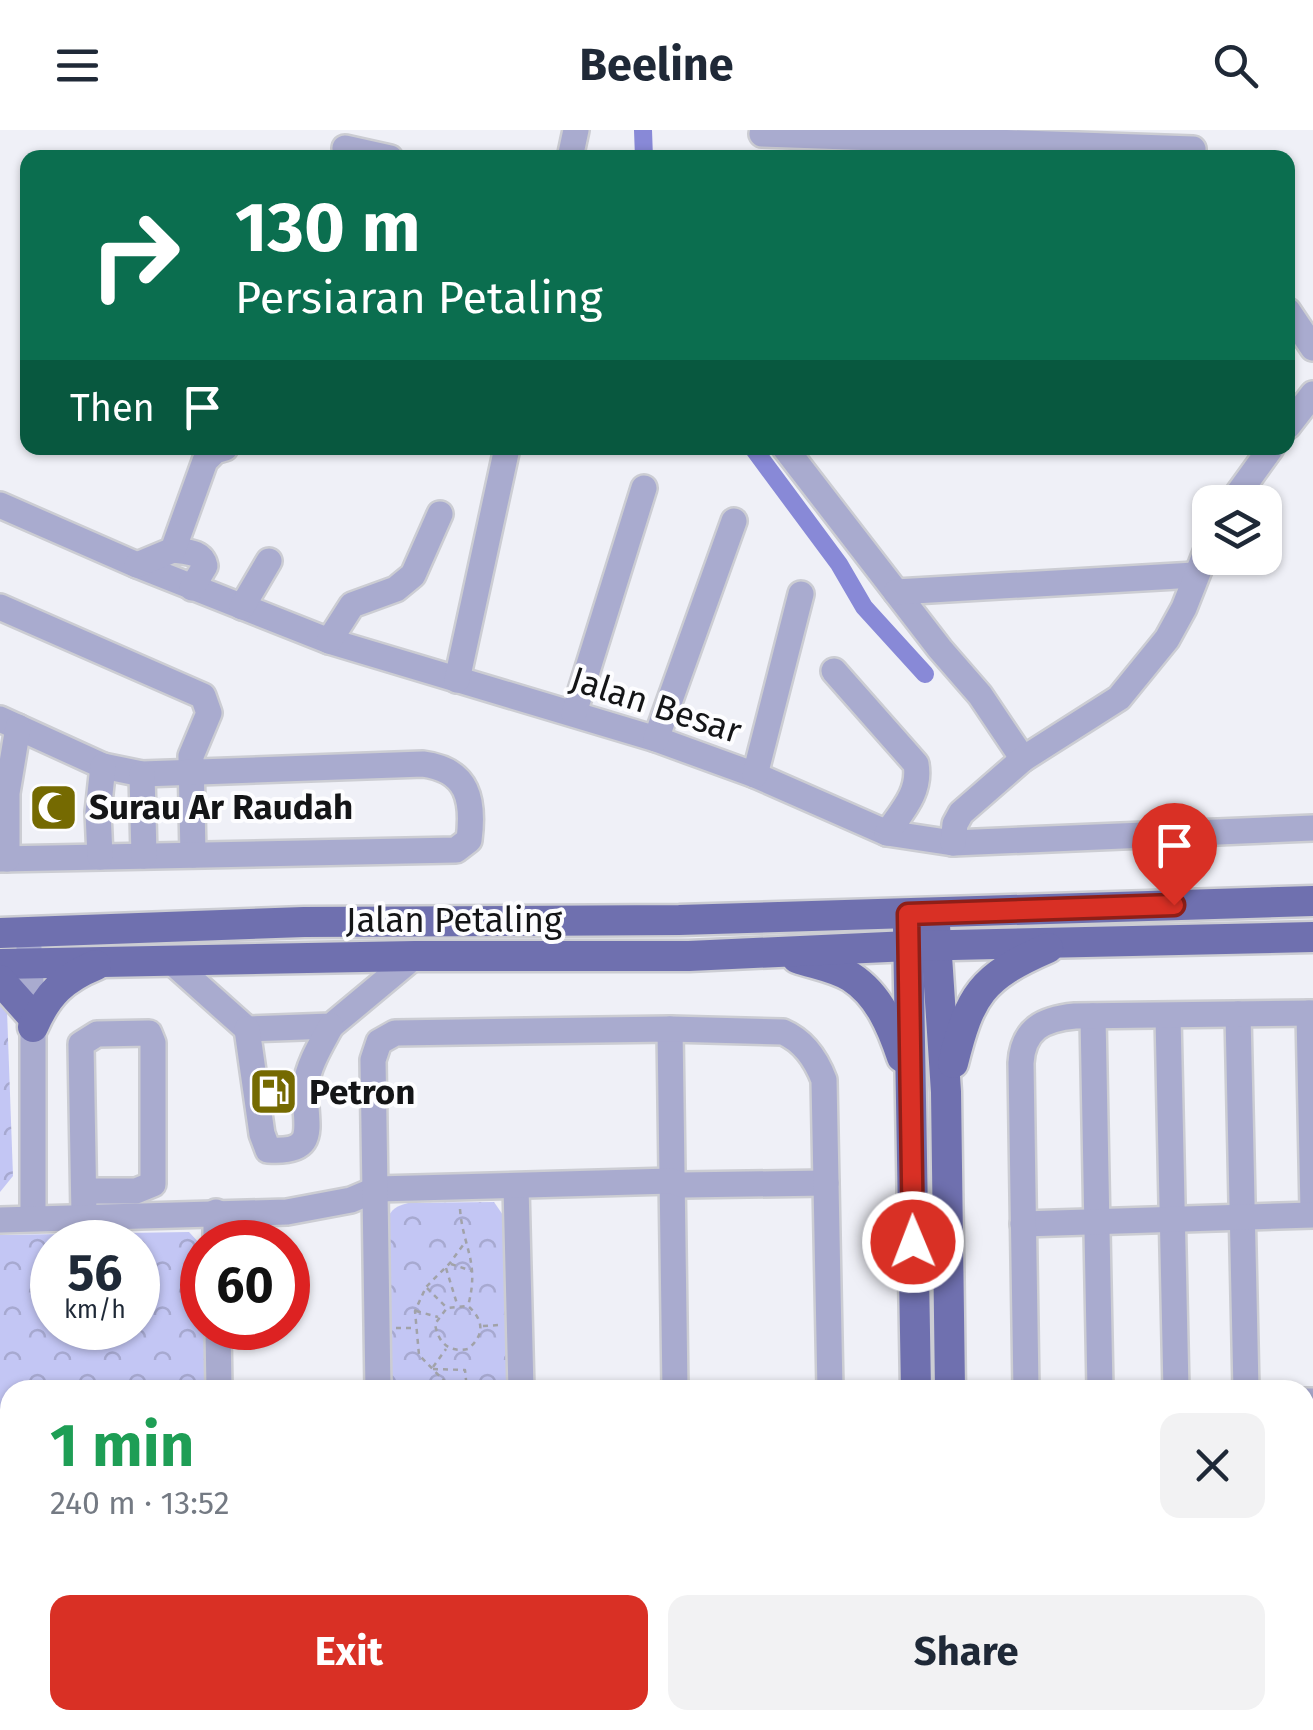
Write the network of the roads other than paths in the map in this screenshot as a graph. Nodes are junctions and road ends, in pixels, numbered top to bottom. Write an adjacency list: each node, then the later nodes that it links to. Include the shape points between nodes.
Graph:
1 (762, 134): 2 (street)
2 (1195, 146)
3 (344, 148): 4 (street)
4 (353, 150)
5 (1295, 321): 6 (street)
6 (1313, 348)
7 (1313, 394): 8 (street)
8 (1295, 417)
9 (211, 455): 18 (street)
10 (506, 455): 29 (street)
11 (789, 455): 23 (street)
12 (1265, 455): 13 (street)
13 (1244, 485)
14 (644, 488): 30 (street)
15 (0, 504): 20 (street, Jalan Besar)
16 (440, 514): 27 (street, via 414,575 396,590 352,605)
17 (734, 521): 32 (street)
18 (173, 550): 20 (street); 22 (street, via 203,559)
19 (269, 561): 26 (street)
20 (137, 565): 22 (street, Jalan Besar)
21 (1195, 575): 23 (street); 33 (street, via 1167,640 1119,698)
22 (192, 588): 26 (street, Jalan Besar)
23 (896, 592): 33 (street)
24 (802, 594): 37 (street)
25 (0, 606): 35 (street, via 203,696 209,713)
26 (242, 608): 27 (street, Jalan Besar)
27 (329, 641): 29 (street, Jalan Besar)
28 (834, 671): 39 (street, via 916,764 916,791)
29 (458, 680): 30 (street, Jalan Besar)
30 (574, 713): 32 (street, Jalan Besar)
31 (9, 723): 34 (street); 44 (street)
32 (656, 739): 37 (street, Jalan Besar)
33 (1023, 758): 40 (street, via 961,813)
34 (103, 766): 36 (street); 43 (street)
35 (189, 771): 36 (street); 41 (street); 41 (street, via 424,764 448,771 470,800 470,840 456,850)
36 (142, 774): 42 (street)
37 (755, 774): 39 (street, Jalan Besar)
38 (1313, 828): 40 (street, Jalan Besar)
39 (887, 833): 40 (street, Jalan Besar)
40 (953, 843)
41 (193, 855): 42 (street)
42 (144, 856): 43 (street)
43 (100, 858): 44 (street)
44 (4, 859)
45 (1306, 899): 46 (main road, Jalan Petaling)
46 (921, 913): 49 (main road); 50 (main road, Jalan Petaling, via 304,922)
47 (1313, 937): 48 (main road, Jalan Petaling)
48 (1060, 943): 49 (main road, Jalan Petaling); 64 (main road, via 1006,969 976,995)
49 (922, 946): 51 (main road, Jalan Petaling); 64 (main road); 65 (main road)
50 (15, 948): 53 (main road, Jalan Petaling); 60 (street)
51 (777, 951): 52 (main road, Jalan Petaling); 65 (main road, via 850,976 870,994 894,1032)
52 (416, 956): 54 (main road, Jalan Petaling); 61 (street)
53 (104, 962): 54 (main road, Jalan Petaling); 60 (main road, via 51,992)
54 (173, 963): 62 (street)
55 (0, 980): 60 (main road)
56 (1311, 1013): 57 (street); 66 (street)
57 (1238, 1014): 59 (street); 74 (street)
58 (1092, 1016): 59 (street); 79 (street); 80 (street, via 1042,1022 1022,1049)
59 (1168, 1016): 76 (street)
60 (33, 1022): 75 (street)
61 (330, 1026): 62 (street); 62 (street, via 306,1082 308,1133 289,1152 268,1150 262,1134)
62 (247, 1029)
63 (670, 1029): 67 (street); 68 (street, via 762,1029 794,1036 824,1080); 70 (street, via 395,1033 379,1042 373,1060)
64 (946, 1092): 88 (main road)
65 (910, 1094): 87 (main road)
66 (1312, 1160): 73 (street)
67 (672, 1181): 68 (street); 69 (street); 85 (street)
68 (826, 1183): 86 (street)
69 (516, 1186): 70 (street); 84 (street)
70 (377, 1188): 72 (street, via 323,1207); 83 (street)
71 (84, 1204): 71 (street, via 81,1044 97,1034 149,1033 153,1184); 72 (street); 75 (street)
72 (216, 1212): 78 (street)
73 (1313, 1213): 74 (street)
74 (1241, 1217): 76 (street); 92 (street)
75 (33, 1218): 77 (street)
76 (1173, 1219): 79 (street); 91 (street)
77 (0, 1220)
78 (216, 1220)
79 (1097, 1222): 80 (street); 90 (street)
80 (1023, 1224): 89 (street)
81 (218, 1350): 82 (street)
82 (219, 1380)
83 (378, 1380)
84 (521, 1380)
85 (674, 1380)
86 (831, 1380)
87 (916, 1380)
88 (950, 1380)
89 (1026, 1380)
90 (1100, 1380)
91 (1176, 1380)
92 (1246, 1380)

